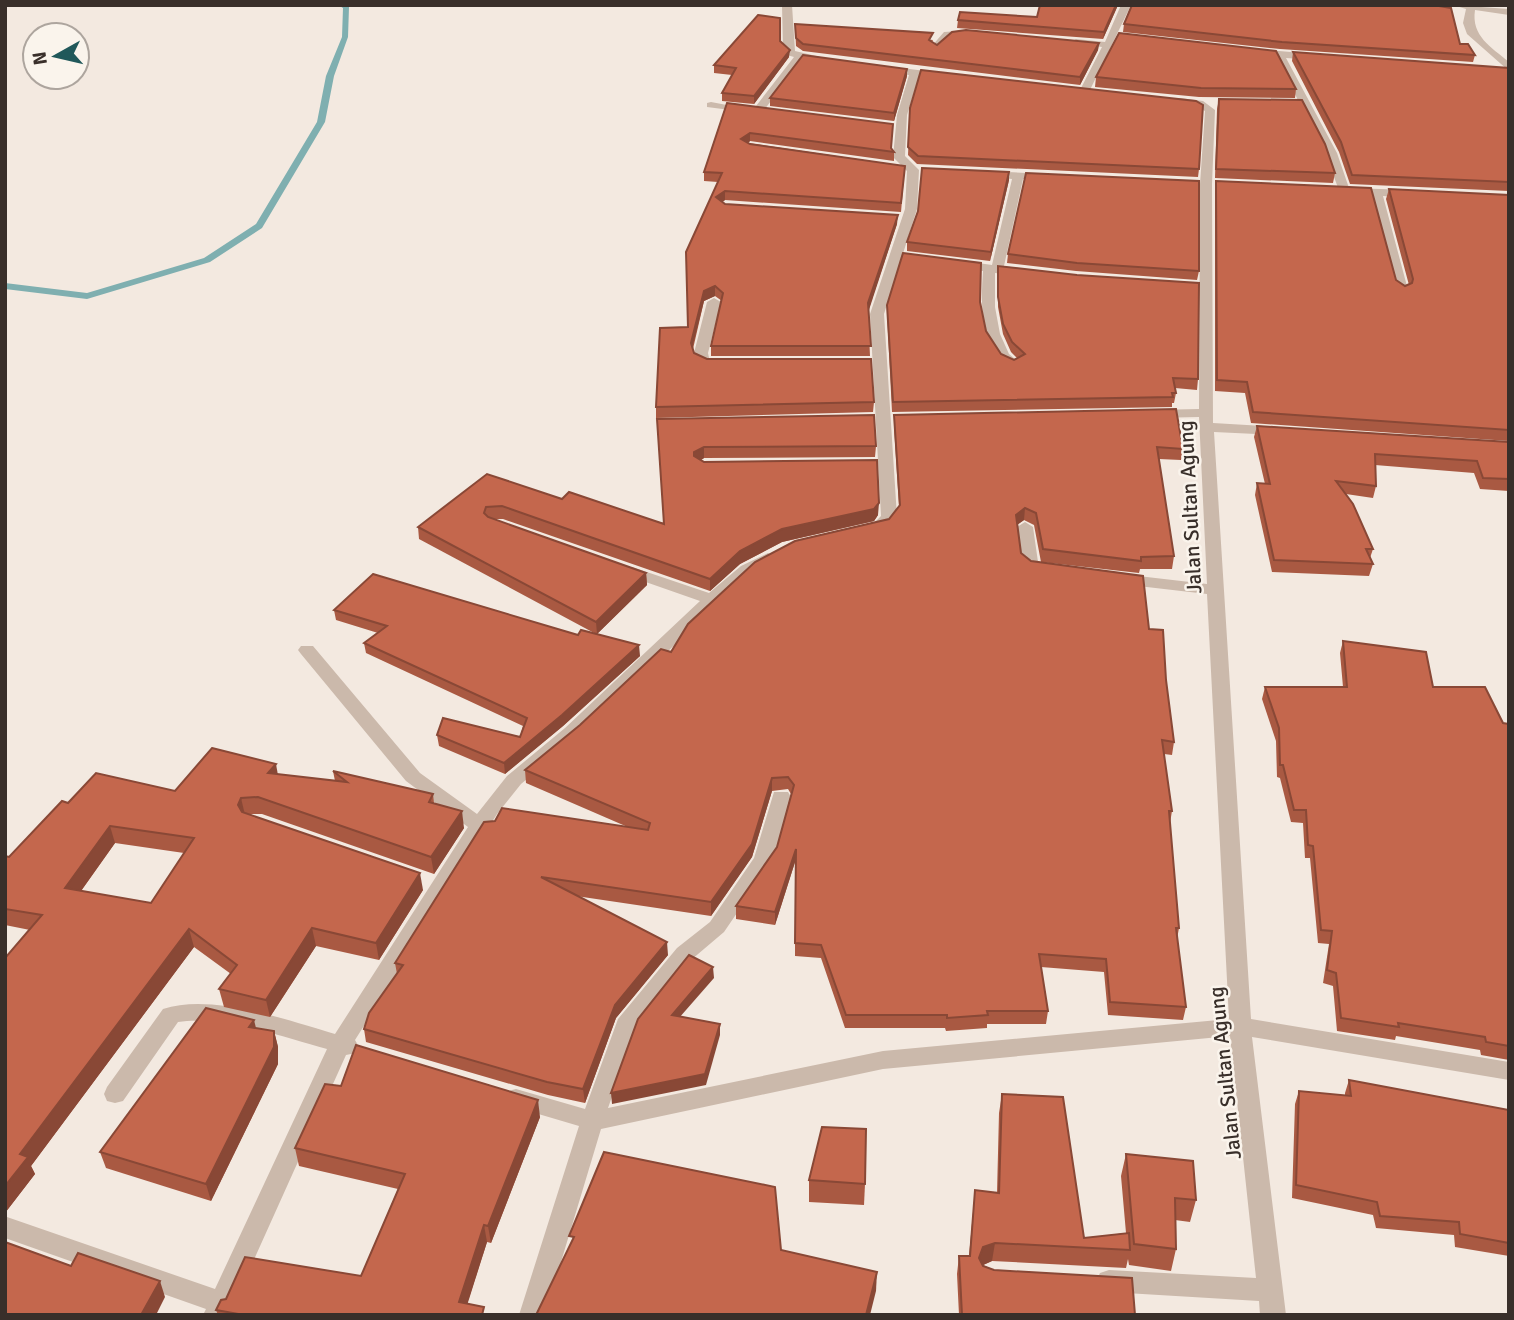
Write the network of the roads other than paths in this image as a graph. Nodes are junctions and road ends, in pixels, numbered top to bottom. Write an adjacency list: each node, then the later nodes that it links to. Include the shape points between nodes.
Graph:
1 (787, 5): 6 (street)
2 (1125, 5): 12 (street)
3 (1459, 5): 4 (street)
4 (1471, 7): 5 (street); 21 (street, via 1468,23 1472,34)
5 (1509, 12)
6 (787, 26): 7 (street); 17 (street, via 788,48)
7 (800, 27)
8 (932, 35): 10 (street)
9 (991, 35): 10 (street)
10 (945, 36): 14 (street)
11 (1127, 37): 12 (street)
12 (1110, 41): 13 (street); 25 (street)
13 (1069, 42)
14 (936, 47)
15 (1238, 50): 16 (street)
16 (1280, 55): 18 (street); 30 (street)
17 (799, 57): 19 (street); 32 (street)
18 (1333, 58)
19 (838, 62)
20 (863, 66): 23 (street)
21 (1509, 69): 22 (street)
22 (1495, 70)
23 (915, 73): 24 (street); 35 (street, via 894,127 899,157)
24 (954, 77)
25 (1084, 92)
26 (1160, 99): 27 (street)
27 (1199, 103): 28 (street); 51 (street, Jalan Sultan Agung, via 1210,110 1199,286)
28 (1225, 103)
29 (1292, 104): 30 (street)
30 (1305, 104): 40 (street, via 1331,153)
31 (710, 105): 32 (street)
32 (757, 112): 33 (street)
33 (770, 113)
34 (886, 166): 35 (street)
35 (919, 170): 54 (street, via 902,218 902,257 877,314 873,363 884,418 880,464 889,517 880,526)
36 (979, 174): 37 (street)
37 (1018, 176): 38 (street); 44 (street)
38 (1055, 178)
39 (1330, 190): 40 (street)
40 (1344, 191): 41 (street)
41 (1376, 192): 42 (street); 46 (street)
42 (1429, 195)
43 (949, 263): 44 (street)
44 (993, 269): 45 (street); 48 (street, via 988,296 996,343 1004,359)
45 (1037, 274)
46 (1402, 290)
47 (714, 302): 49 (street, via 702,360)
48 (1014, 364)
49 (729, 365)
50 (1138, 415): 51 (street)
51 (1206, 420): 52 (street); 59 (street, Jalan Sultan Agung)
52 (1288, 432)
53 (1025, 527): 57 (street, via 1030,565)
54 (853, 532)
55 (778, 552): 60 (street, via 747,569)
56 (610, 565): 60 (street)
57 (1064, 572)
58 (1105, 577): 59 (street)
59 (1215, 590): 64 (street, Jalan Sultan Agung)
60 (712, 600): 63 (street, via 514,780)
61 (307, 650): 63 (street, via 413,778)
62 (781, 797): 70 (street, via 764,859 718,926 684,954 626,1025)
63 (486, 818): 65 (street, via 432,884)
64 (1240, 1026): 67 (street); 70 (street, via 883,1060); 73 (street, Jalan Sultan Agung)
65 (340, 1045): 66 (street); 69 (street, via 183,1011 171,1015); 74 (street)
66 (366, 1053)
67 (1509, 1071)
68 (499, 1093): 70 (street)
69 (115, 1094)
70 (592, 1121): 75 (street)
71 (7, 1228): 74 (street)
72 (1089, 1280): 73 (street)
73 (1270, 1290): 76 (street, Jalan Sultan Agung)
74 (219, 1309)
75 (532, 1315)
76 (1273, 1315)

